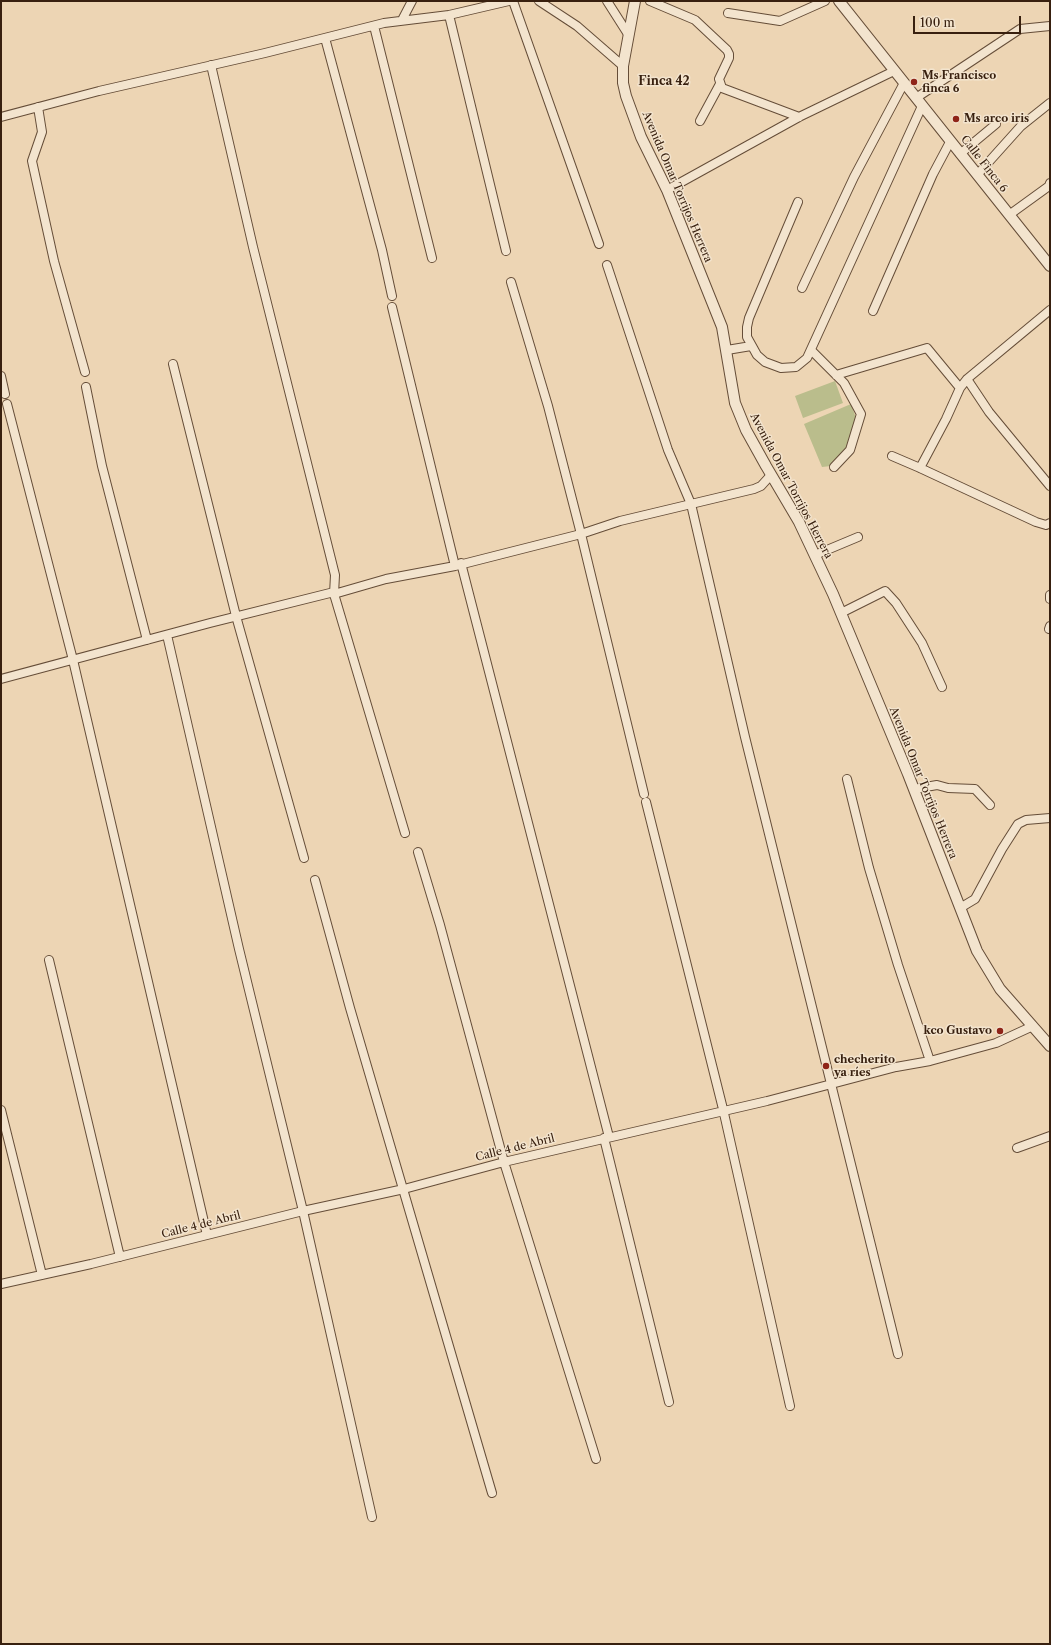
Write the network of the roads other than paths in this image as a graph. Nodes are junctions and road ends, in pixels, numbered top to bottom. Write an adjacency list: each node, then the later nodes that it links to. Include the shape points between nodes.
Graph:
1 (412, 1): 12 (street)
2 (509, 1): 11 (street)
3 (513, 1): 36 (street)
4 (539, 1): 18 (street, via 578,26)
5 (607, 1): 15 (street)
6 (635, 1): 15 (street, Avenida Omar Torrijos Herrera)
7 (650, 1): 21 (street, via 695,20 727,50 729,58 720,74)
8 (825, 1): 10 (street, via 780,21)
9 (839, 1): 19 (street, Calle Finca 6)
10 (728, 12)
11 (449, 15): 12 (street); 37 (street)
12 (402, 20): 13 (street)
13 (374, 26): 16 (street); 38 (street)
14 (1050, 26): 22 (street, via 1020,29)
15 (628, 34): 18 (street, Avenida Omar Torrijos Herrera)
16 (325, 38): 17 (street); 43 (street)
17 (211, 65): 24 (street); 70 (street, via 253,247 333,567)
18 (623, 66): 33 (street, Avenida Omar Torrijos Herrera, via 626,96 641,137)
19 (894, 71): 20 (street, Calle Finca 6); 26 (street)
20 (904, 83): 22 (street, Calle Finca 6); 42 (street, via 854,177)
21 (720, 84): 26 (street, via 725,91); 27 (street)
22 (919, 102): 29 (street, Calle Finca 6); 49 (street)
23 (1050, 103): 31 (street, via 1022,126)
24 (38, 107): 25 (street); 51 (street, via 42,132 32,161 54,261)
25 (1, 117)
26 (799, 117): 33 (street)
27 (700, 121)
28 (996, 124): 30 (street)
29 (950, 142): 30 (street, Calle Finca 6); 46 (street, via 932,174)
30 (960, 154): 31 (street, Calle Finca 6)
31 (977, 175): 35 (street, Calle Finca 6)
32 (1050, 183): 35 (street)
33 (667, 190): 48 (street, Avenida Omar Torrijos Herrera, via 722,326)
34 (798, 202): 47 (street, via 749,318 747,337)
35 (1009, 215): 40 (street, Calle Finca 6)
36 (600, 244)
37 (506, 252)
38 (432, 258)
39 (607, 265): 64 (street, via 668,450)
40 (1050, 266)
41 (511, 282): 66 (street, via 548,406)
42 (802, 288)
43 (392, 296)
44 (392, 307): 69 (street)
45 (1050, 310): 54 (street)
46 (873, 311)
47 (751, 346): 48 (street); 49 (street, via 765,362 781,368 803,364)
48 (727, 350): 62 (street, Avenida Omar Torrijos Herrera, via 735,403 746,430)
49 (811, 350): 52 (street)
50 (173, 364): 74 (street)
51 (85, 372)
52 (836, 375): 56 (street, via 927,348); 60 (street, via 844,383 861,414 850,450)
53 (1, 376): 57 (street)
54 (967, 379): 56 (street); 63 (street, via 989,412)
55 (86, 387): 76 (street, via 102,466)
56 (960, 388): 61 (street)
57 (5, 394)
58 (7, 404): 77 (street)
59 (892, 456): 61 (street)
60 (834, 467)
61 (920, 468): 65 (street, via 1036,522 1046,525)
62 (771, 475): 64 (street, via 761,486 754,489); 68 (street, Avenida Omar Torrijos Herrera)
63 (1050, 486)
64 (691, 504): 66 (street, via 620,521); 93 (street, via 745,737)
65 (1050, 523)
66 (581, 534): 69 (street); 94 (street)
67 (858, 536): 68 (street)
68 (815, 555): 73 (street, Avenida Omar Torrijos Herrera)
69 (458, 565): 70 (street, via 386,579); 97 (street)
70 (334, 594): 74 (street); 84 (street)
71 (1050, 595): 72 (street)
72 (1050, 599)
73 (841, 613): 79 (street, via 885,591 896,603 922,643); 81 (street, Avenida Omar Torrijos Herrera)
74 (236, 616): 75 (street); 86 (street)
75 (167, 635): 76 (street); 101 (street, via 237,941)
76 (147, 640): 77 (street)
77 (73, 660): 78 (street); 102 (street)
78 (1, 679)
79 (942, 687)
80 (847, 779): 92 (street, via 869,868)
81 (914, 789): 82 (street, via 937,785 975,789); 88 (street, Avenida Omar Torrijos Herrera)
82 (990, 805)
83 (1050, 818): 88 (street, via 1026,820 1018,824 975,899)
84 (405, 833)
85 (418, 852): 99 (street)
86 (304, 858)
87 (315, 880): 100 (street)
88 (960, 908): 90 (street, Avenida Omar Torrijos Herrera, via 988,972)
89 (49, 960): 103 (street)
90 (1033, 1026): 91 (street, Avenida Omar Torrijos Herrera); 92 (street, Calle 4 de Abril, via 996,1043)
91 (1050, 1046)
92 (930, 1061): 93 (street, Calle 4 de Abril)
93 (831, 1084): 94 (street, Calle 4 de Abril, via 767,1101); 106 (street)
94 (723, 1109): 97 (street, Calle 4 de Abril); 108 (street)
95 (1, 1110): 104 (street)
96 (1050, 1136): 98 (street)
97 (607, 1137): 99 (street, Calle 4 de Abril); 107 (street)
98 (1017, 1148)
99 (504, 1162): 100 (street, Calle 4 de Abril); 109 (street)
100 (404, 1189): 101 (street, Calle 4 de Abril); 110 (street)
101 (303, 1211): 102 (street, Calle 4 de Abril); 111 (street)
102 (207, 1235): 103 (street, Calle 4 de Abril)
103 (120, 1257): 104 (street, Calle 4 de Abril)
104 (42, 1275): 105 (street, Calle 4 de Abril)
105 (1, 1284)
106 (898, 1354)
107 (669, 1402)
108 (790, 1406)
109 (596, 1459)
110 (492, 1493)
111 (372, 1517)

